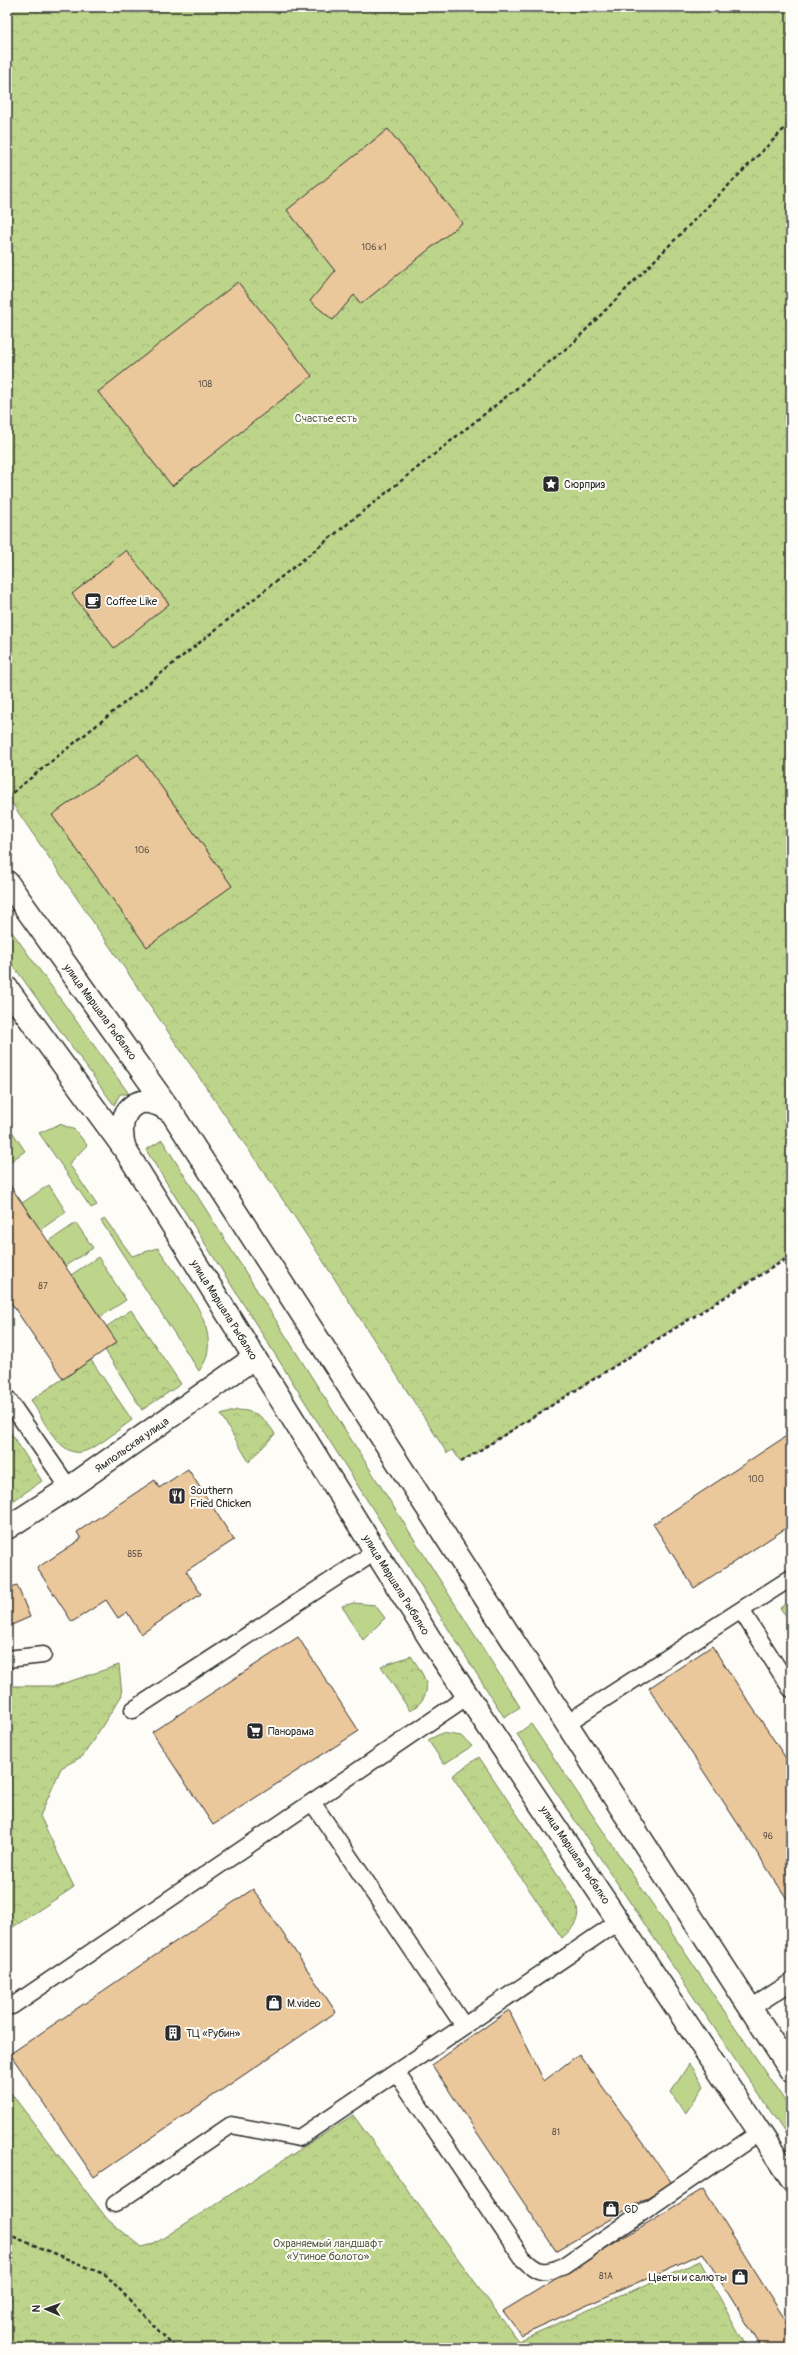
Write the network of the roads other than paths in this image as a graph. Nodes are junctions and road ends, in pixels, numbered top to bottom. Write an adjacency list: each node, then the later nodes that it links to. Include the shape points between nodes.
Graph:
1 (7, 882): 3 (main road, улица Маршала Рыбалко)
2 (7, 988): 4 (main road, улица Маршала Рыбалко)
3 (172, 1113): 4 (main road, via 161,1105 150,1102 132,1105 123,1116 122,1123 122,1139); 17 (main road, улица Маршала Рыбалко)
4 (126, 1151): 5 (main road, улица Маршала Рыбалко)
5 (254, 1358): 7 (main road, Ямпольская улица); 9 (main road, улица Маршала Рыбалко)
6 (7, 1398): 7 (lane)
7 (69, 1488): 8 (main road, Ямпольская улица)
8 (7, 1528)
9 (375, 1552): 15 (main road, улица Маршала Рыбалко); 16 (lane)
10 (791, 1578): 11 (lane)
11 (741, 1610): 14 (lane); 17 (lane)
12 (43, 1655): 13 (lane)
13 (7, 1659)
14 (791, 1688)
15 (468, 1696): 18 (lane); 19 (main road, улица Маршала Рыбалко)
16 (133, 1710)
17 (567, 1723): 22 (main road, улица Маршала Рыбалко)
18 (312, 1802): 21 (lane); 23 (lane)
19 (619, 1921): 23 (lane); 26 (main road, улица Маршала Рыбалко)
20 (791, 1982): 22 (lane)
21 (12, 2006)
22 (750, 2008): 24 (main road, улица Маршала Рыбалко)
23 (464, 2026): 25 (lane)
24 (791, 2071)
25 (396, 2072): 26 (lane, via 523,2258 535,2270 548,2272 564,2266); 28 (lane, via 299,2138 231,2125)
26 (760, 2132): 27 (main road, улица Маршала Рыбалко)
27 (791, 2179)
28 (115, 2204)

